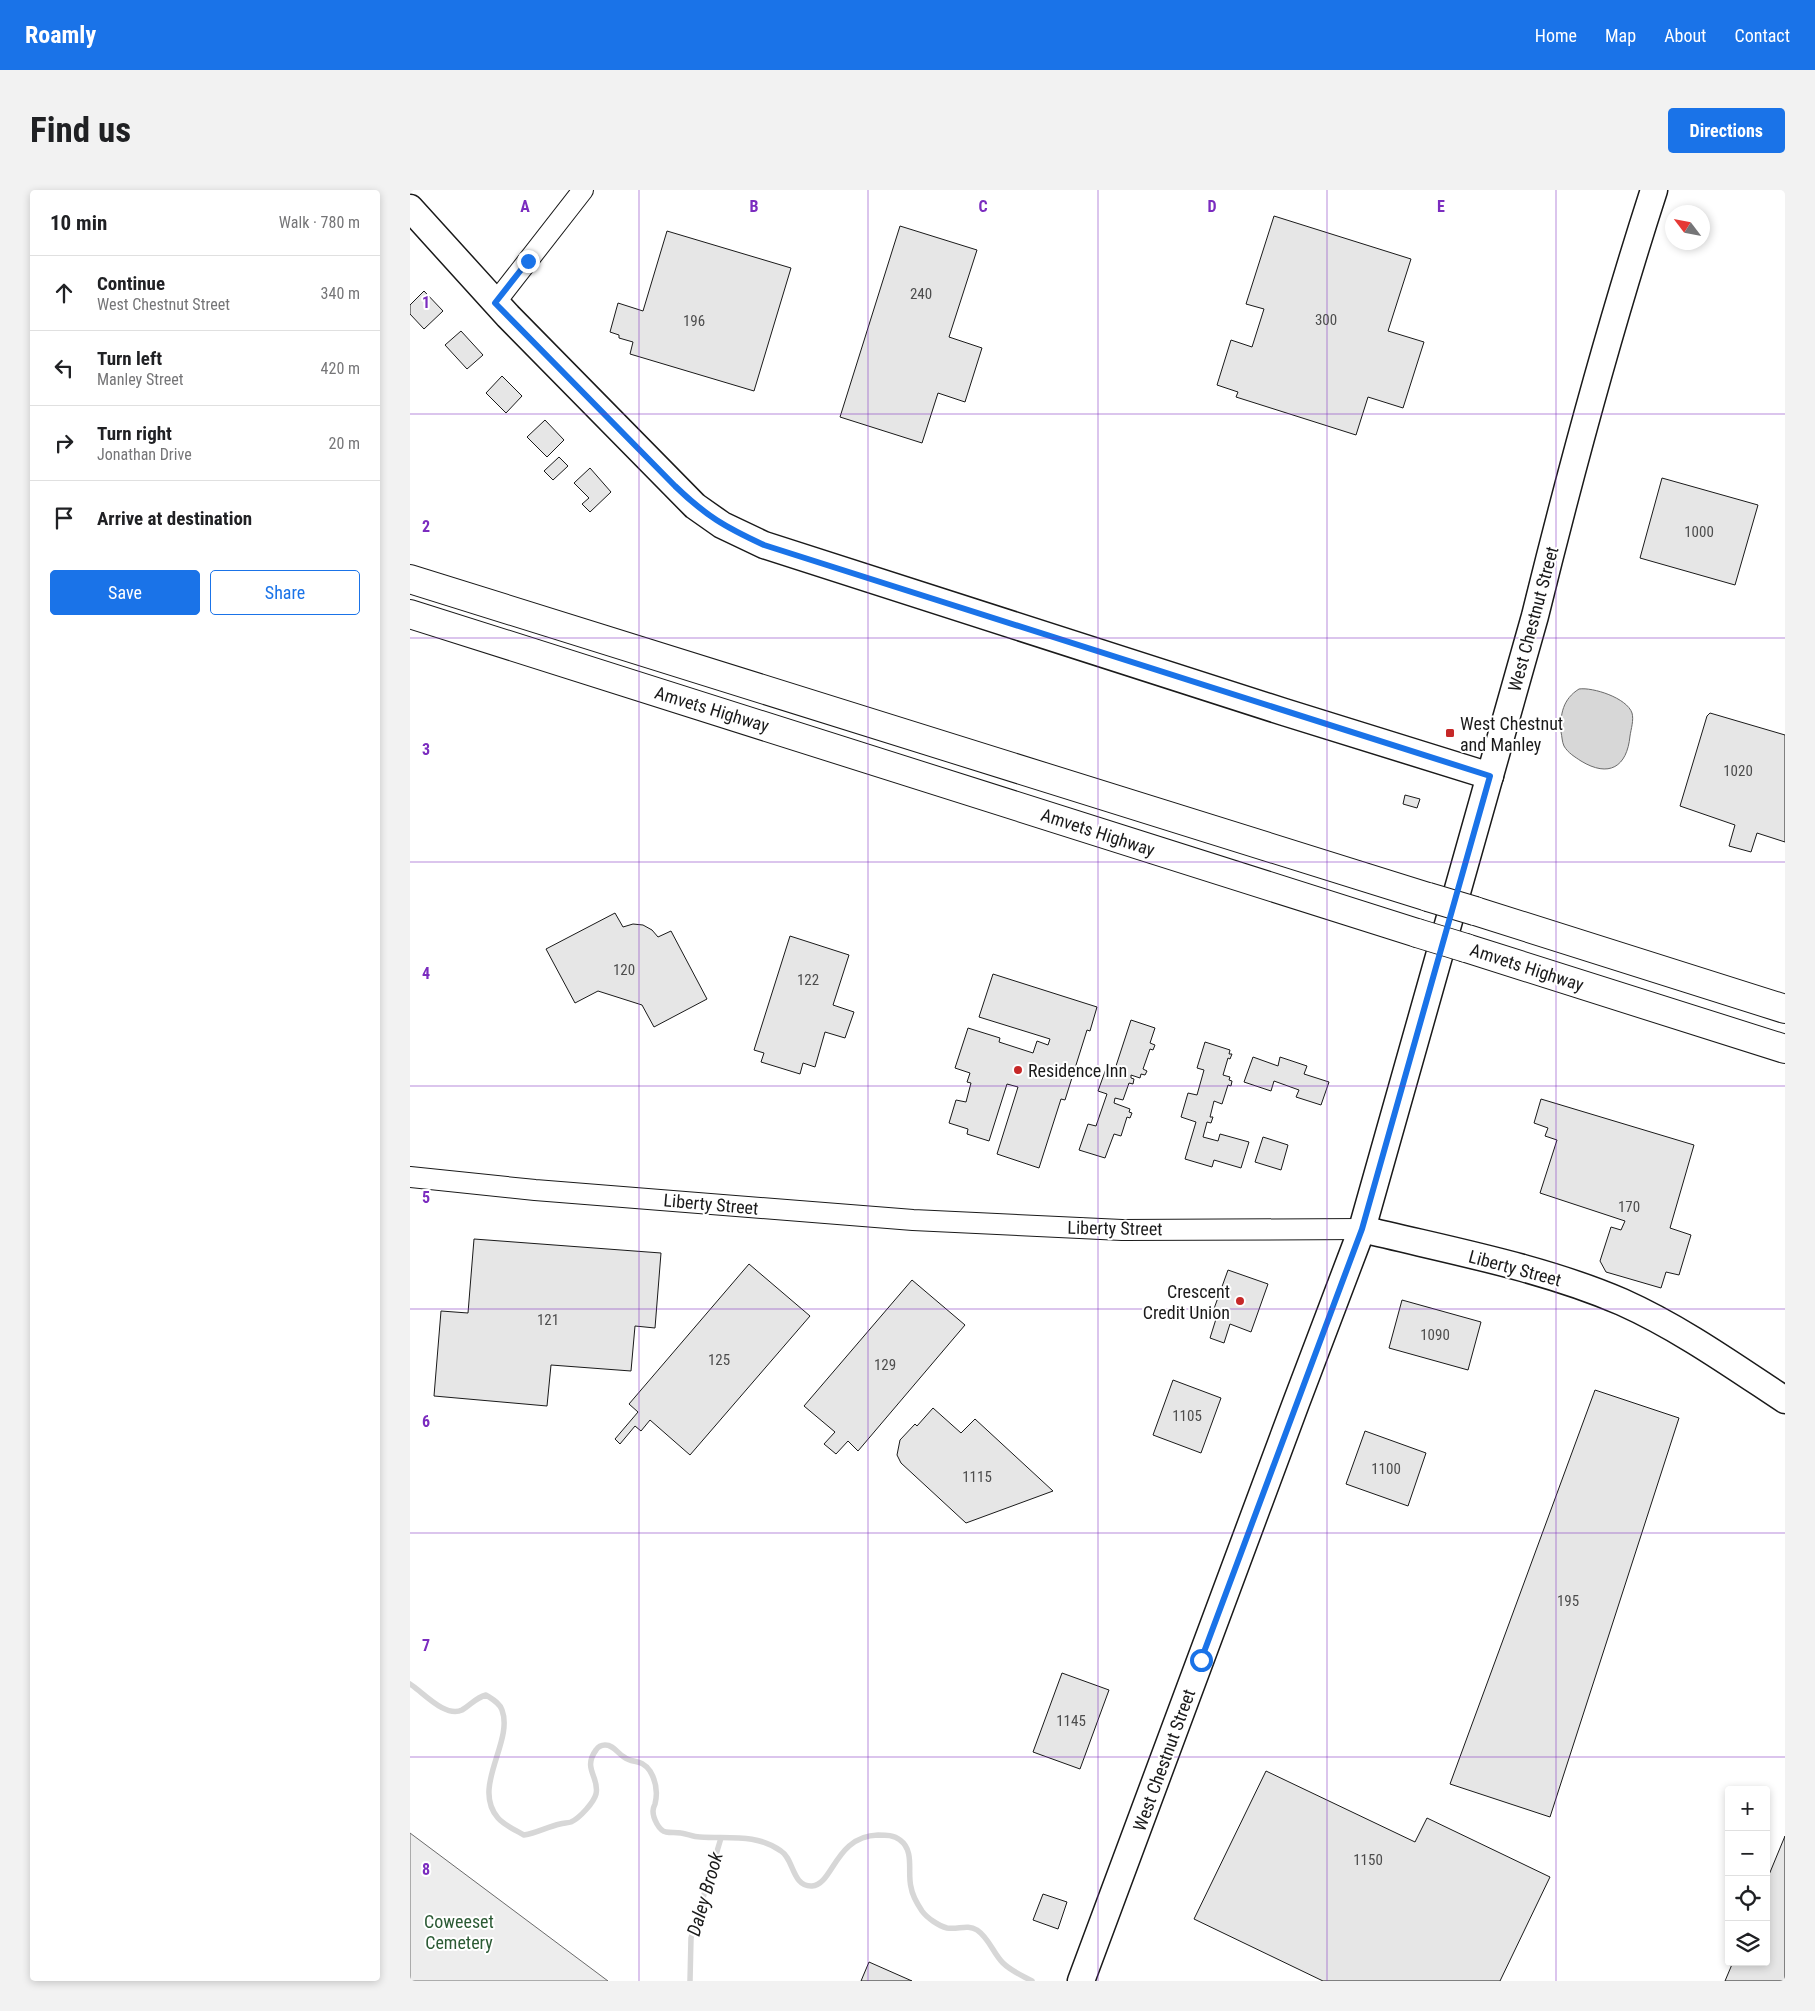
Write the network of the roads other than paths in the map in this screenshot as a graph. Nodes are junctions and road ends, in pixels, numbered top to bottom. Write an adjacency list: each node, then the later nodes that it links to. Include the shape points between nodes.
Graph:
1 (583, 190): 4 (street)
2 (1654, 190): 11 (main road, West Chestnut Street, via 1593,397)
3 (410, 208): 4 (main road)
4 (495, 303): 11 (main road, via 695,506 736,532 764,545 1014,626)
5 (410, 564): 8 (highway)
6 (410, 579): 8 (highway, Amvets Highway)
7 (410, 614): 10 (highway, Amvets Highway)
8 (535, 619): 12 (highway, Amvets Highway, bridge)
9 (410, 622): 10 (highway)
10 (498, 642): 13 (highway, Amvets Highway, bridge)
11 (1490, 776): 15 (main road, West Chestnut Street)
12 (1785, 1009)
13 (1785, 1049)
14 (410, 1177): 15 (street, Liberty Street, via 913,1220 1122,1230)
15 (1362, 1229): 16 (main road, Liberty Street, via 1536,1272 1604,1295 1677,1330); 17 (main road, West Chestnut Street)
16 (1785, 1400)
17 (1083, 1978)

